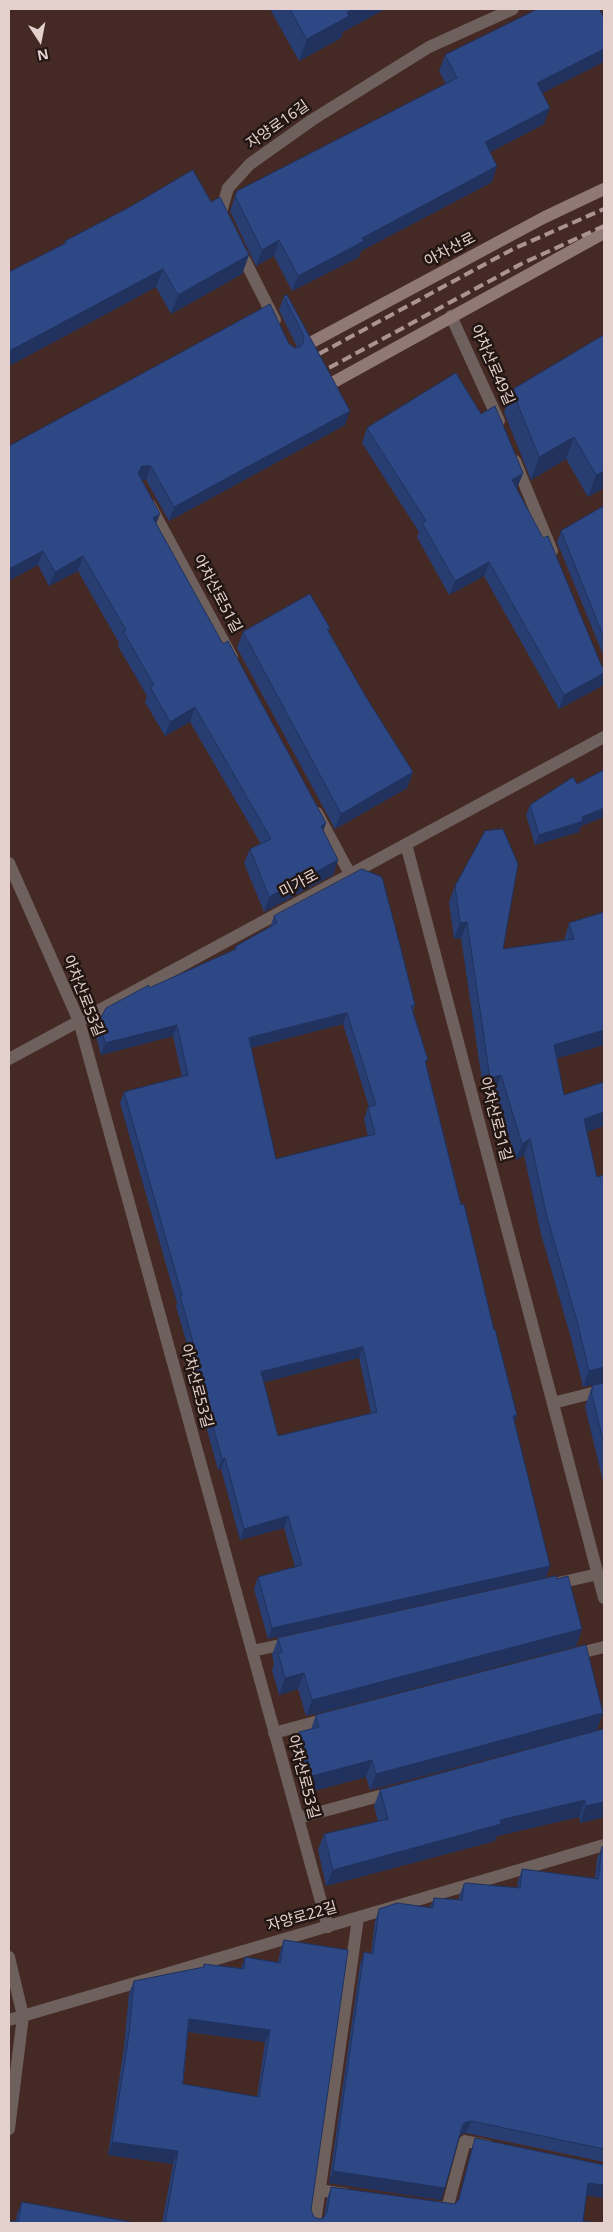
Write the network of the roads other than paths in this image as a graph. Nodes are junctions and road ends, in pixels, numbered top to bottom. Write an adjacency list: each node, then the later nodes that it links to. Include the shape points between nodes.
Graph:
1 (513, 9): 5 (street, 자양로16길, via 429,47 312,120 250,164 228,188 221,212)
2 (604, 189): 6 (main road, 아차산로, via 543,218)
3 (604, 234): 4 (main road)
4 (452, 316): 7 (main road); 8 (street, 아차산로49길)
5 (281, 333)
6 (312, 342)
7 (332, 383)
8 (505, 435)
9 (512, 453): 11 (street)
10 (144, 495): 12 (street, 아차산로51길)
11 (556, 561)
12 (237, 665)
13 (604, 737): 15 (street, 미가로)
14 (312, 804): 17 (street)
15 (406, 844): 17 (street, 미가로); 21 (street, 아차산로51길)
16 (9, 863): 18 (street, 아차산로53길)
17 (350, 874): 18 (street, 미가로)
18 (79, 1021): 19 (street, 미가로); 28 (street, 아차산로53길)
19 (9, 1059)
20 (604, 1390): 21 (street)
21 (553, 1403): 22 (street, 아차산로51길)
22 (598, 1552): 23 (street, 아차산로51길)
23 (598, 1574): 24 (street); 25 (street, 아차산로51길)
24 (540, 1587)
25 (604, 1598)
26 (300, 1641): 28 (street)
27 (604, 1647): 29 (street)
28 (252, 1651): 31 (street, 아차산로53길)
29 (557, 1659)
30 (340, 1716): 31 (street)
31 (274, 1733): 33 (street, 아차산로53길)
32 (403, 1790): 33 (street)
33 (298, 1818): 36 (street, 아차산로53길)
34 (604, 1845): 35 (street, 자양로22길)
35 (358, 1918): 36 (street, 자양로22길); 42 (street)
36 (328, 1927): 38 (street, 자양로22길)
37 (9, 1957): 38 (street)
38 (23, 2016): 39 (street, 자양로22길); 40 (street)
39 (9, 2020)
40 (9, 2129)
41 (502, 2149): 44 (street, via 465,2141 447,2209)
42 (319, 2190): 43 (street); 45 (street)
43 (358, 2196)
44 (427, 2206)
45 (315, 2223)

